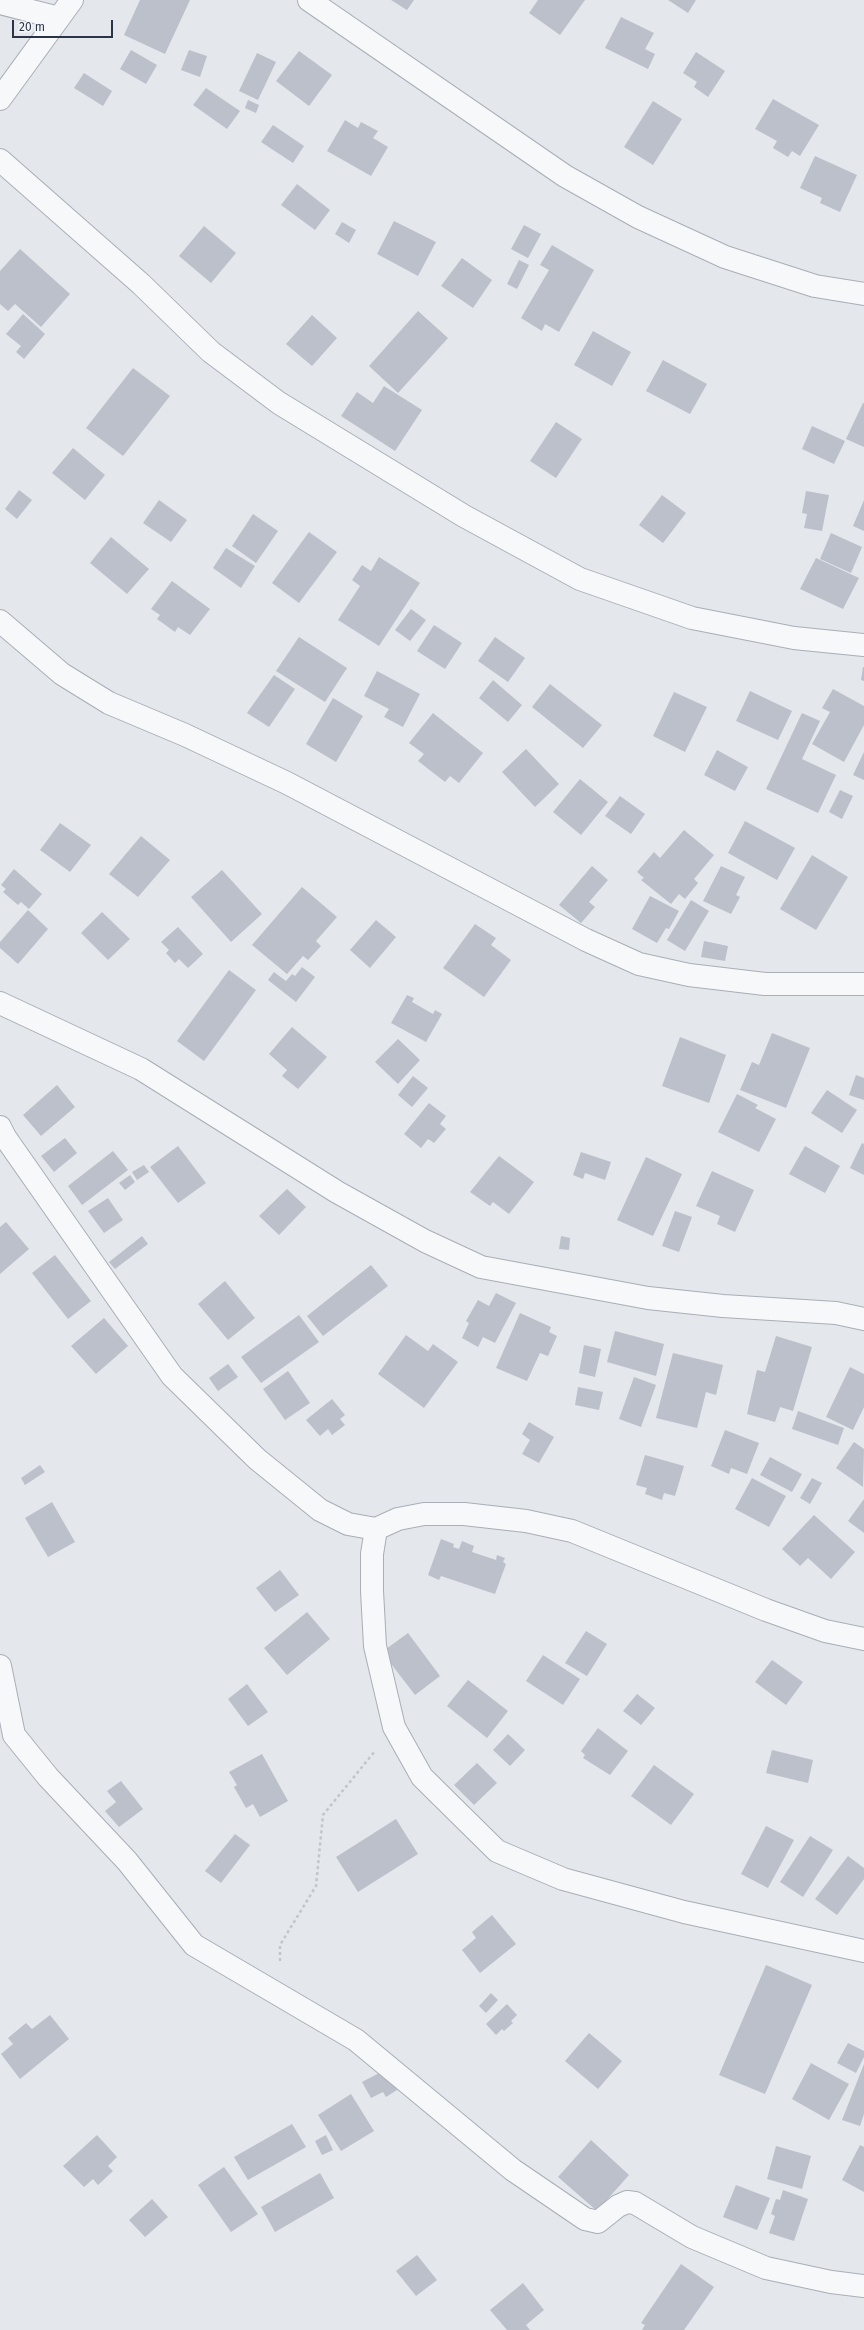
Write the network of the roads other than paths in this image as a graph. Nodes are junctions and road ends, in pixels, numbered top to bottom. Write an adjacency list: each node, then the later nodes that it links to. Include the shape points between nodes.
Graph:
1 (72, 0): 4 (street)
2 (309, 0): 7 (street, via 565,176 638,217 725,257 815,286)
3 (0, 3): 4 (street)
4 (59, 18): 5 (street)
5 (0, 99)
6 (0, 160): 9 (street, via 141,284 211,352 279,403 464,516 580,579 692,618 794,638)
7 (864, 294)
8 (0, 621): 10 (street, via 62,674 109,703 287,783 586,940 639,964 689,976 765,984)
9 (864, 645)
10 (864, 984)
11 (0, 1003): 13 (street, via 140,1069 337,1192 425,1241 481,1267 648,1298 723,1306 836,1313)
12 (0, 1127): 14 (street, via 172,1376 257,1459 320,1510 348,1524)
13 (864, 1319)
14 (376, 1529): 15 (street, via 398,1519 424,1514 464,1514 526,1521 572,1531 824,1631); 17 (street, via 372,1554 375,1646 394,1727 422,1777 497,1851 563,1879 684,1912)
15 (864, 1639)
16 (0, 1666): 18 (street, via 14,1735 48,1777 127,1862 194,1945 356,2040 513,2170 585,2219 598,2222 618,2206 627,2202 635,2203 692,2237 766,2268 831,2282)
17 (864, 1951)
18 (864, 2286)

